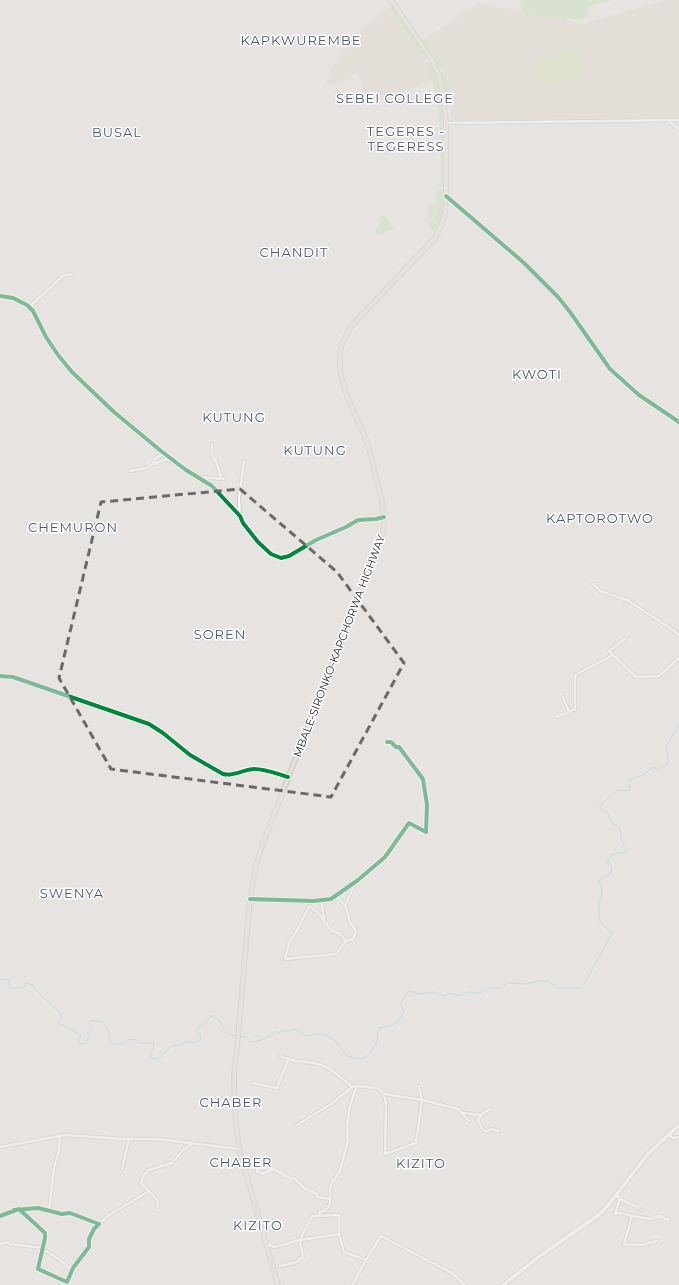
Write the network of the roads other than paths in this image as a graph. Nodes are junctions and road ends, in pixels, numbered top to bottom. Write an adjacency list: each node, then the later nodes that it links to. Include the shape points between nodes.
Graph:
1 (391, 0): 4 (main road, MBALE-SIRONKO-KAPCHORWA HIGHWAY, via 439,75)
2 (668, 120): 3 (street); 4 (street); 5 (street)
3 (679, 120)
4 (446, 123): 6 (main road, MBALE-SIRONKO-KAPCHORWA HIGHWAY)
5 (679, 129)
6 (446, 196): 10 (street, via 526,265 558,297 610,369 639,395); 20 (main road, MBALE-SIRONKO-KAPCHORWA HIGHWAY, via 445,213 435,238 349,329 341,347 341,379 368,444)
7 (72, 274): 9 (street, via 63,276)
8 (0, 296): 9 (street, via 13,298)
9 (29, 307): 11 (street, via 37,316 46,337 72,372)
10 (679, 422)
11 (148, 440): 13 (street); 18 (street)
12 (212, 444): 18 (street, via 212,455 223,478)
13 (163, 455): 14 (street); 16 (street, via 158,456)
14 (168, 459): 16 (street); 18 (street)
15 (244, 461): 19 (street, via 239,498)
16 (153, 464): 17 (street)
17 (130, 471)
18 (198, 477): 19 (street, via 217,490)
19 (240, 516): 20 (street, via 263,547 281,558 358,520)
20 (384, 517): 31 (main road, MBALE-SIRONKO-KAPCHORWA HIGHWAY, via 384,532)
21 (593, 584): 22 (street, via 600,591 627,600)
22 (679, 636)
23 (625, 639): 24 (street, via 609,651)
24 (613, 655): 25 (street, via 636,677 658,676); 28 (street, via 575,675 575,709)
25 (679, 658)
26 (0, 676): 31 (street, via 13,677 149,724 163,732 190,755 223,774 260,769)
27 (563, 697): 28 (street)
28 (569, 712): 29 (street)
29 (556, 718)
30 (387, 742): 32 (street, via 399,747 423,780 427,805 426,832 409,822 384,857)
31 (288, 777): 34 (main road, MBALE-SIRONKO-KAPCHORWA HIGHWAY, via 263,843)
32 (356, 882): 33 (street); 36 (street)
33 (336, 896): 35 (street); 36 (street)
34 (250, 899): 35 (street); 60 (main road, MBALE-SIRONKO-KAPCHORWA HIGHWAY, via 234,1074)
35 (321, 900): 37 (street)
36 (345, 906): 38 (street, via 356,932 353,939)
37 (324, 920): 38 (street, via 326,926 339,933); 38 (street, via 309,906 289,943 285,960 336,954)
38 (346, 941)
39 (280, 1056): 40 (street)
40 (288, 1060): 41 (street, via 277,1088); 42 (street, via 316,1063 332,1070)
41 (253, 1083)
42 (352, 1086): 43 (street); 51 (street, via 331,1104)
43 (357, 1086): 45 (street, via 377,1088); 65 (street, via 350,1105 348,1140 340,1171 330,1186)
44 (419, 1086): 46 (street)
45 (384, 1094): 46 (street); 46 (street, via 385,1154 416,1143)
46 (422, 1100): 48 (street, via 458,1109)
47 (490, 1109): 49 (street)
48 (462, 1113): 49 (street); 50 (street)
49 (481, 1115): 53 (street, via 478,1120 482,1129 487,1132 491,1129)
50 (469, 1121)
51 (297, 1125)
52 (679, 1125): 54 (street)
53 (499, 1130)
54 (669, 1134): 56 (street, via 672,1138); 64 (street, via 648,1154)
55 (60, 1135): 57 (street); 59 (street); 71 (street)
56 (679, 1137)
57 (129, 1139): 58 (street, via 157,1139); 62 (street)
58 (192, 1144): 60 (street); 63 (street, via 172,1163 149,1170 144,1175 141,1183)
59 (0, 1147)
60 (239, 1149): 81 (main road, MBALE-SIRONKO-KAPCHORWA HIGHWAY)
61 (257, 1168): 65 (street, via 262,1174 273,1169 295,1179 304,1188 317,1194 317,1197)
62 (122, 1169)
63 (149, 1191): 67 (street, via 158,1201); 76 (street, via 109,1215)
64 (616, 1195): 66 (street); 90 (street, via 594,1219)
65 (330, 1199): 73 (street, via 326,1210 319,1212)
66 (620, 1199): 68 (street); 74 (street, via 615,1214)
67 (158, 1207)
68 (639, 1208)
69 (19, 1209): 70 (street); 71 (street); 72 (street); 82 (street, via 45,1233)
70 (14, 1210)
71 (50, 1210): 76 (street, via 62,1214 70,1213)
72 (0, 1216)
73 (320, 1216): 77 (street, via 339,1215); 78 (street, via 312,1216)
74 (632, 1216): 75 (street, via 651,1219 659,1216); 79 (street, via 624,1244 641,1245)
75 (669, 1220)
76 (99, 1224): 85 (street, via 89,1239 89,1248)
77 (338, 1234): 78 (street); 83 (street, via 344,1252)
78 (300, 1240): 81 (street, via 274,1247); 84 (street, via 303,1257 297,1262)
79 (657, 1241)
80 (0, 1244): 82 (street, via 8,1242)
81 (266, 1244): 87 (main road, MBALE-SIRONKO-KAPCHORWA HIGHWAY)
82 (43, 1248): 85 (street); 86 (street, via 38,1269)
83 (366, 1260): 88 (street); 89 (street, via 381,1236 452,1273)
84 (280, 1266)
85 (72, 1270): 86 (street)
86 (66, 1284)
87 (278, 1285)
88 (352, 1285)
89 (465, 1285)
90 (502, 1285)

